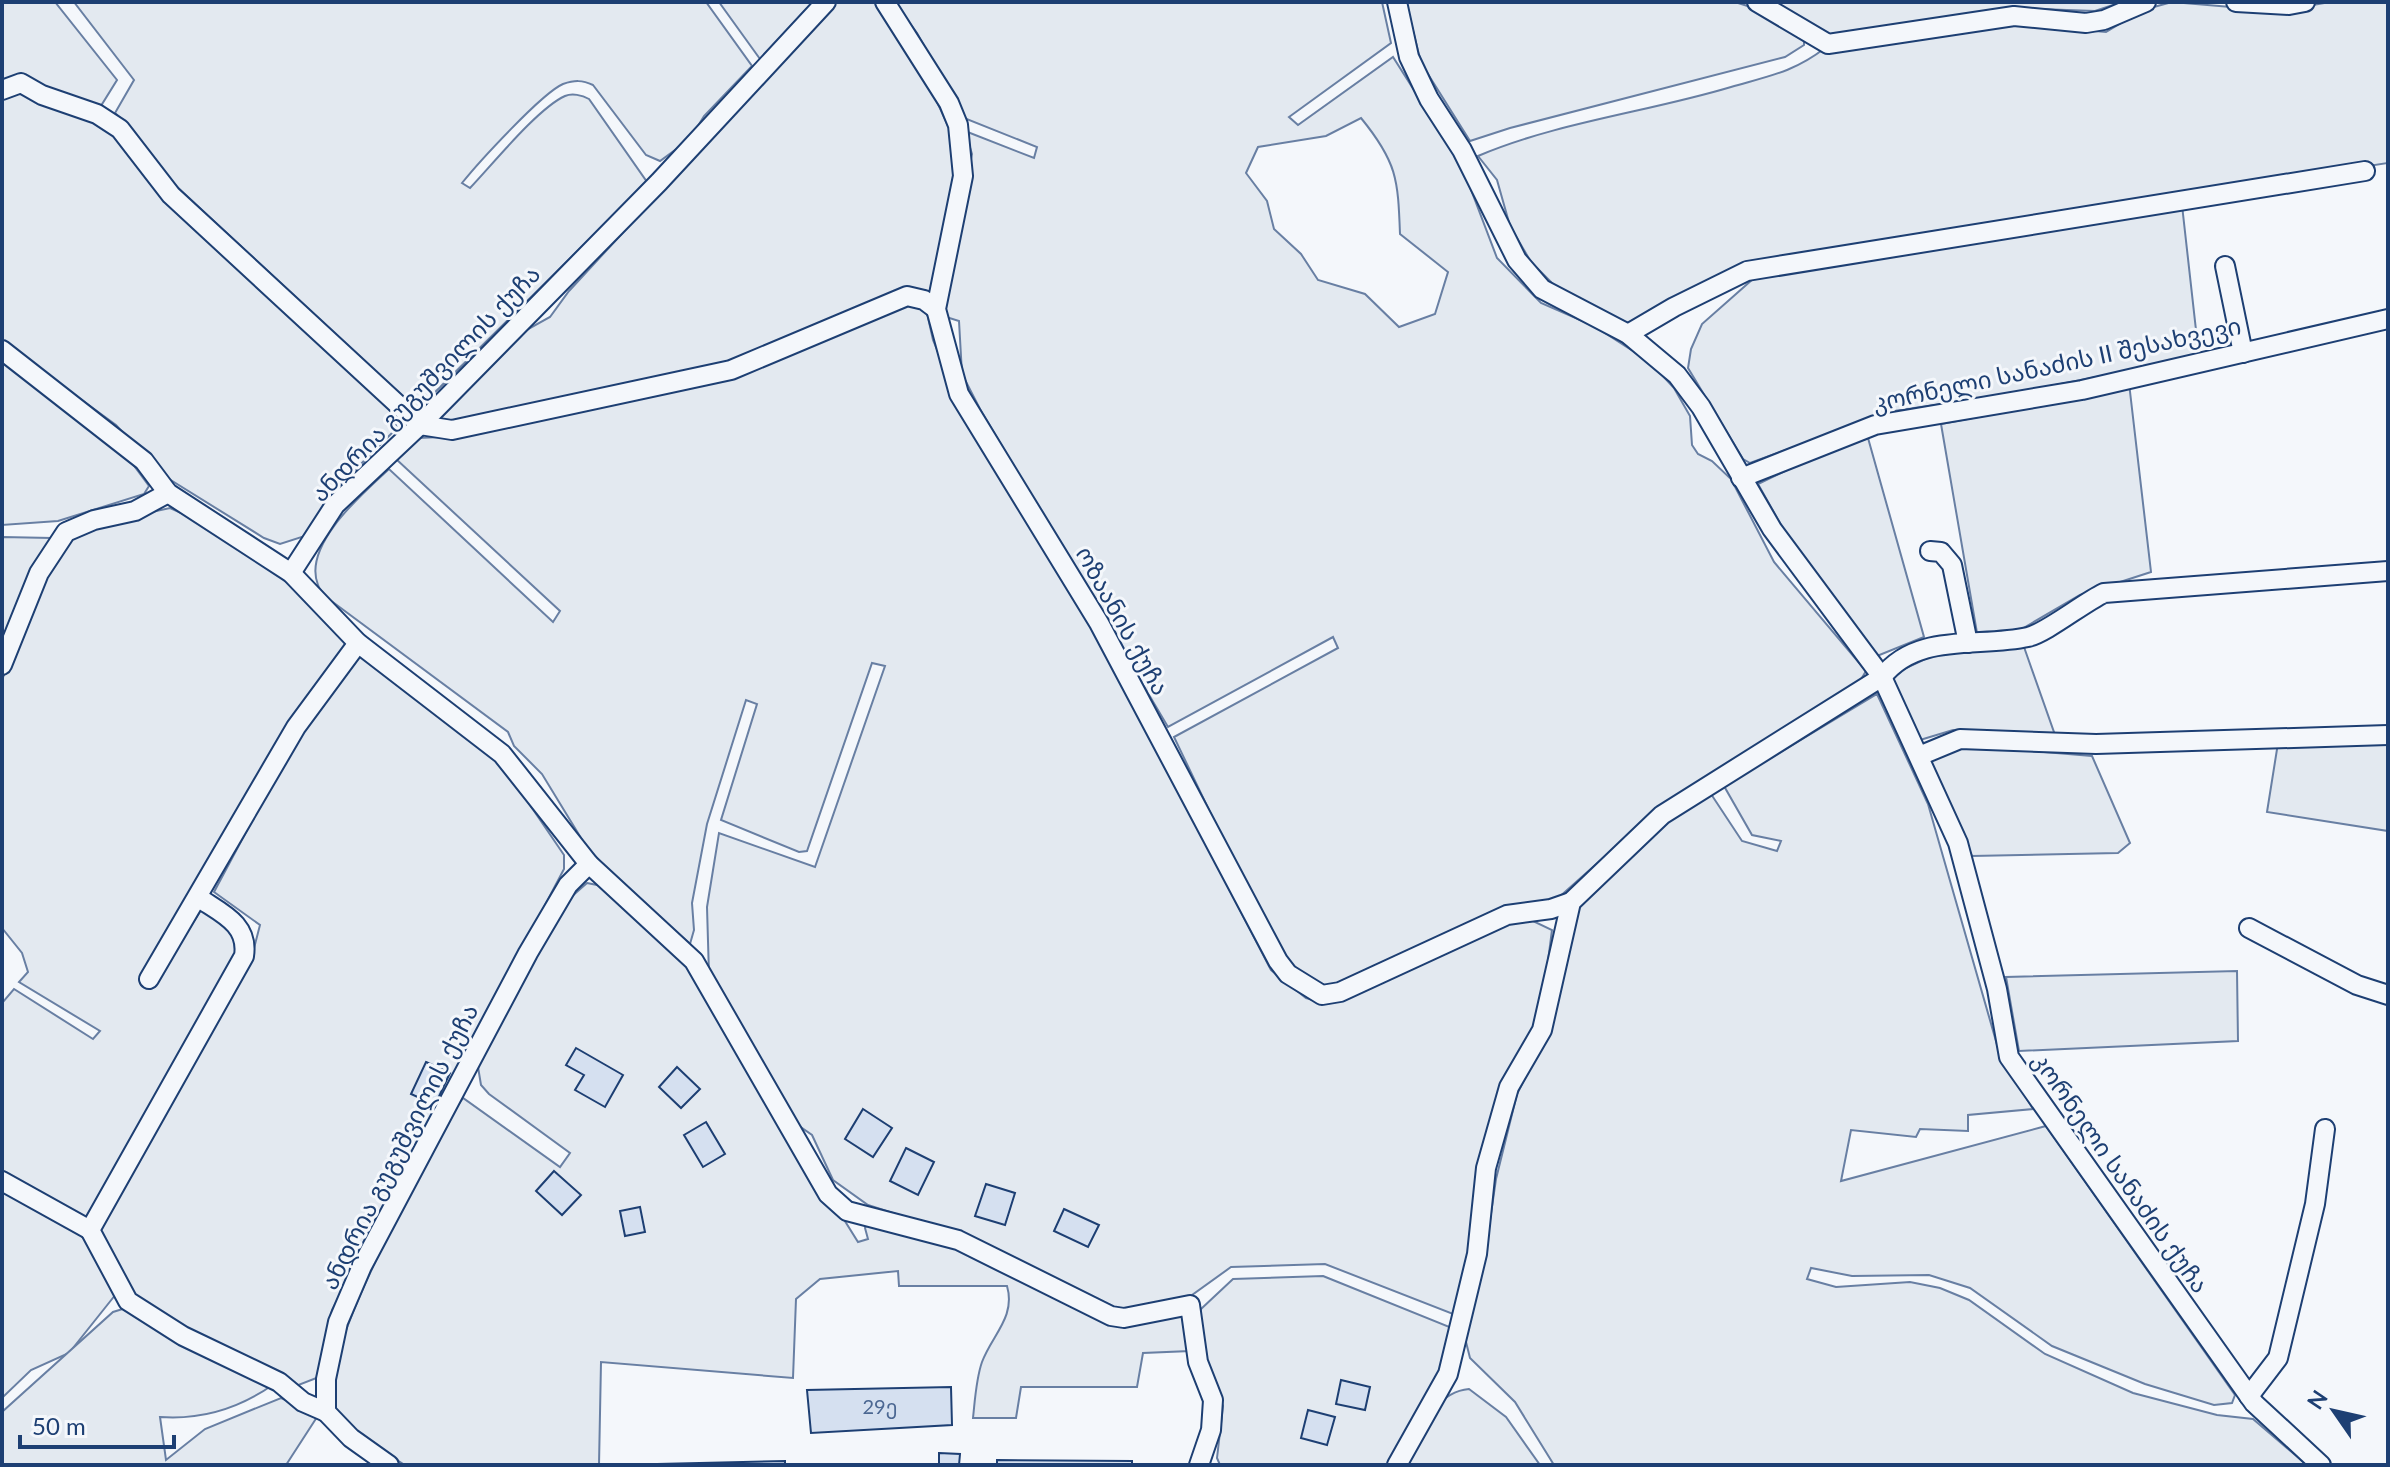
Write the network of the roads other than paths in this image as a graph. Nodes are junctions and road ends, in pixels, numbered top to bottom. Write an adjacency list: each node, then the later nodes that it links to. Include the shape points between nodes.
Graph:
1 (826, 2): 16 (street, ანდრია გუგუშვილის ქუჩა, via 659,182)
2 (885, 2): 11 (street, ოზაანის ქუჩა, via 958,125 963,176)
3 (1397, 2): 13 (street, კორნელი სანაძის ქუჩა, via 1409,57 1517,260 1542,289)
4 (2146, 2): 7 (street, via 2095,22 2014,16 1828,44)
5 (2236, 2): 6 (street)
6 (2304, 2)
7 (1760, 3)
8 (2, 90): 16 (street, via 21,83 120,129 171,195)
9 (2365, 171): 13 (street, via 1747,271)
10 (2225, 266): 15 (street)
11 (936, 309): 16 (street, via 907,296 731,370 452,430); 30 (street, ოზაანის ქუჩა, via 959,394 1099,623 1288,974 1322,995 1340,992 1507,915)
12 (2388, 319): 15 (street, კორნელი სანაძის II შესახვევი)
13 (1628, 334): 17 (street, კორნელი სანაძის ქუჩა, via 1677,375)
14 (2, 350): 18 (street, via 144,461)
15 (2243, 353): 17 (street, კორნელი სანაძის II შესახვევი, via 2082,390 1875,425)
16 (420, 425): 21 (street, ანდრია გუგუშვილის ქუჩა, via 335,505)
17 (1741, 478): 25 (street, კორნელი სანაძის ქუჩა, via 1772,529)
18 (168, 493): 21 (street); 24 (street, via 135,511 66,532 39,573)
19 (1930, 551): 23 (street, via 1941,552 1952,565)
20 (2388, 571): 23 (street, via 2104,593 2031,636)
21 (291, 573): 22 (street)
22 (358, 643): 28 (street, via 502,754); 29 (street, via 296,727)
23 (1968, 643): 25 (street, via 1923,647 1893,662)
24 (2, 665)
25 (1882, 677): 27 (street, კორნელი სანაძის ქუჩა); 30 (street, via 1662,815)
26 (2388, 735): 27 (street, via 2096,744 1960,739)
27 (1919, 756): 37 (street, კორნელი სანაძის ქუჩა, via 1958,843 1997,989 2009,1057)
28 (589, 864): 38 (street, ანდრია გუგუშვილის ქუჩა, via 568,885 362,1266 338,1322 326,1379); 40 (street, via 694,961 828,1194 847,1211 958,1240 1111,1316 1190,1305 1198,1362 1213,1400 1211,1430)
29 (199, 898): 32 (street); 36 (street, via 237,924 246,943 244,956)
30 (1571, 902): 41 (street, via 1542,1030 1509,1087 1486,1168 1477,1254 1448,1374)
31 (2249, 928): 33 (street, via 2357,985)
32 (149, 979)
33 (2388, 995)
34 (2325, 1129): 37 (street, via 2315,1204 2278,1358)
35 (2, 1181): 36 (street)
36 (90, 1230): 38 (street, via 128,1301)
37 (2249, 1396): 42 (street, კორნელი სანაძის ქუჩა)
38 (326, 1412): 39 (street)
39 (389, 1465)
40 (1199, 1465)
41 (1397, 1465)
42 (2321, 1465)

